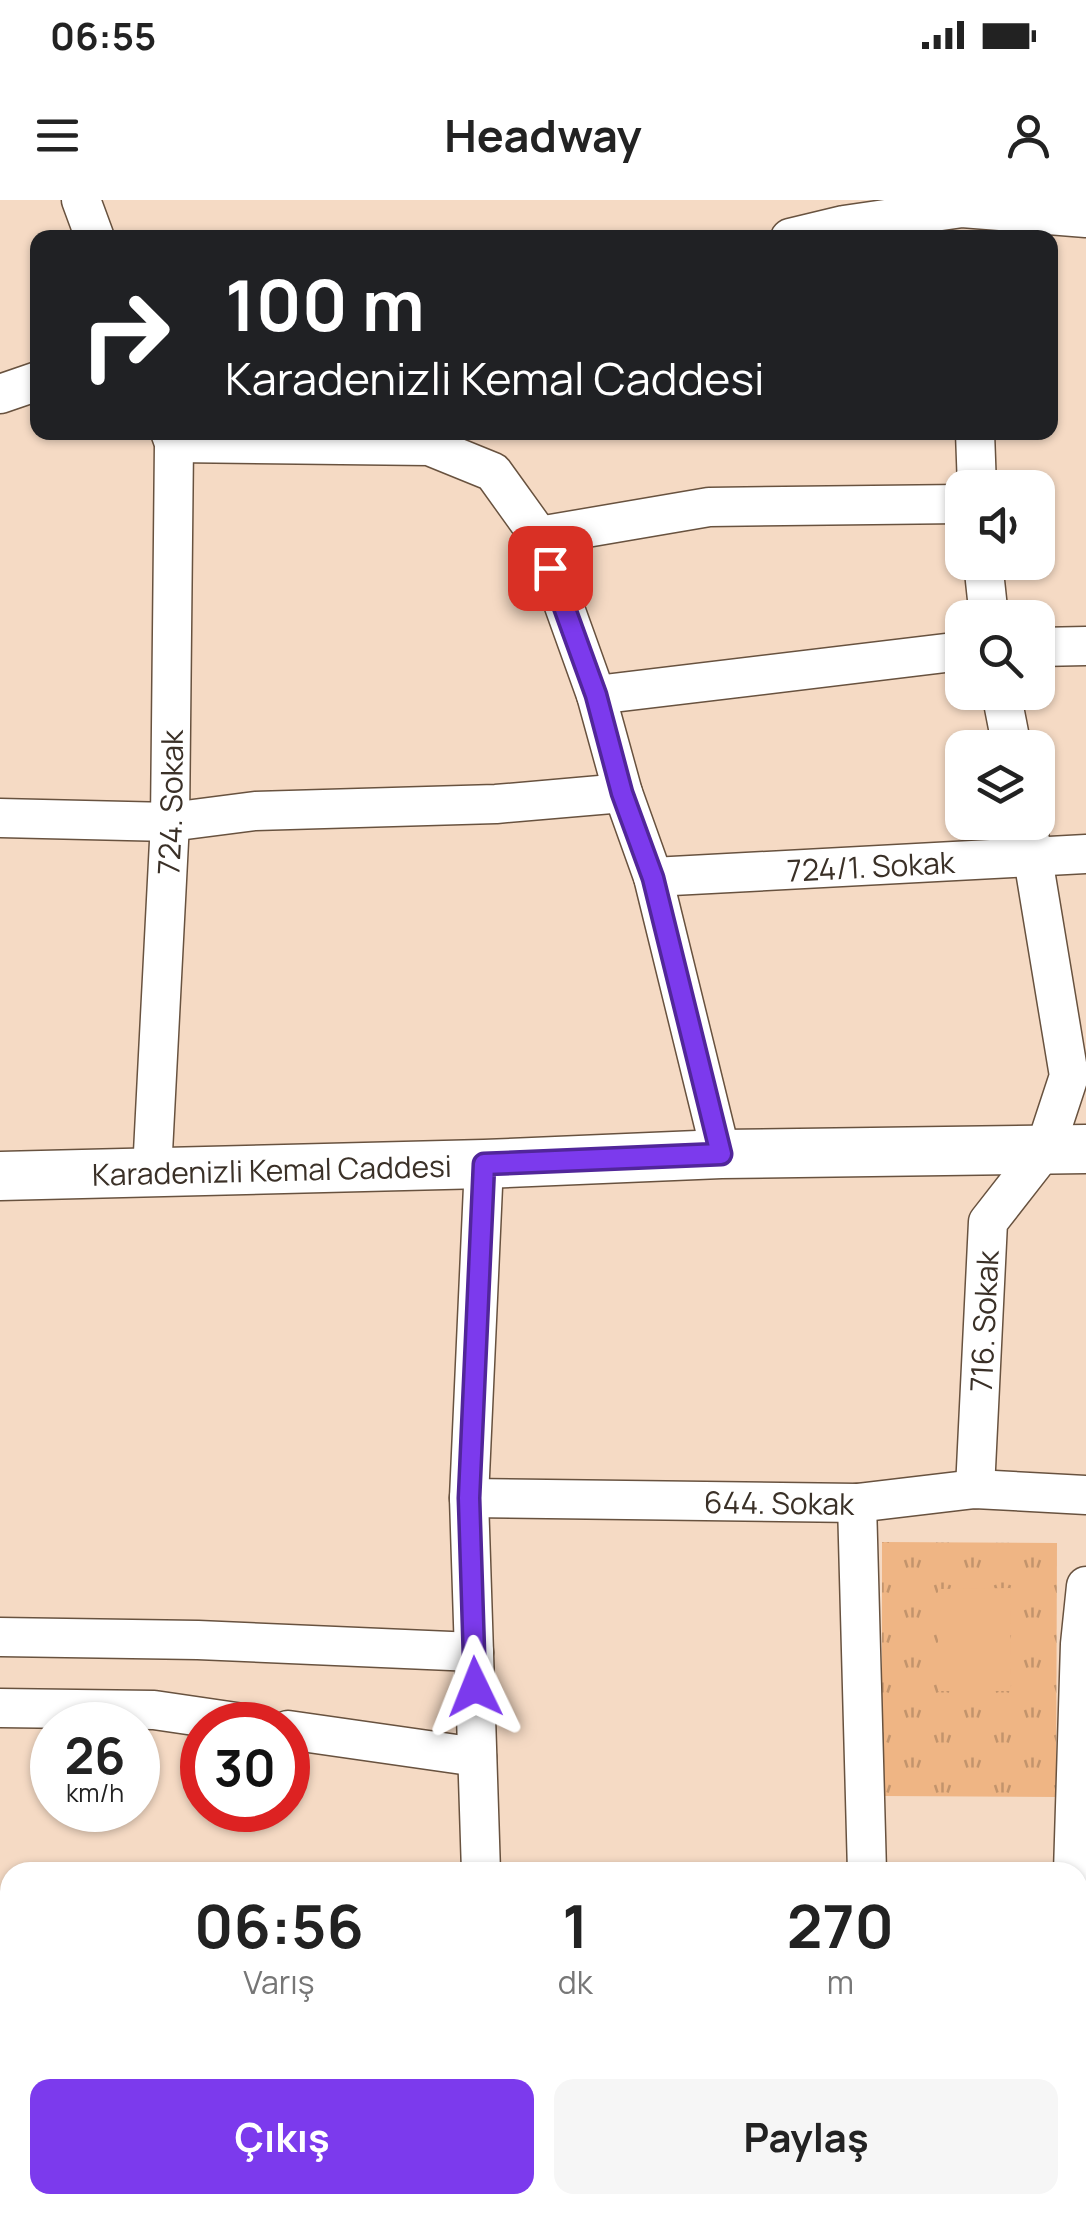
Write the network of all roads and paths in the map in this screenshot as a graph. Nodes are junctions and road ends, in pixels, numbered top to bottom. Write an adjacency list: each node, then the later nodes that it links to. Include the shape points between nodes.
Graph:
1 (81, 200): 5 (street)
2 (841, 212): 3 (street); 6 (street)
3 (962, 215): 4 (street)
4 (1086, 218)
5 (92, 230)
6 (806, 230)
7 (30, 385): 8 (street)
8 (0, 394)
9 (172, 440): 21 (street, 724. Sokak)
10 (236, 440): 14 (street, via 429,446 492,472)
11 (976, 440): 12 (street)
12 (977, 470)
13 (945, 504): 14 (street, via 709,507)
14 (539, 536): 18 (street)
15 (1055, 646): 16 (street)
16 (1086, 646)
17 (945, 653): 18 (street)
18 (596, 695): 19 (street)
19 (622, 793): 21 (street, via 256,811); 26 (street)
20 (0, 818): 21 (street)
21 (170, 822): 30 (street, 724. Sokak)
22 (1020, 840): 26 (street, 724/1. Sokak)
23 (1030, 840): 27 (street, 716. Sokak, via 1069,1076)
24 (1034, 840): 25 (street, 724/1. Sokak)
25 (1086, 854)
26 (653, 878): 28 (street)
27 (1065, 1149): 28 (street, Karadenizli Kemal Caddesi); 32 (street, 716. Sokak, via 988,1222)
28 (721, 1154): 29 (street, Karadenizli Kemal Caddesi)
29 (484, 1164): 30 (street, Karadenizli Kemal Caddesi); 34 (street)
30 (152, 1172): 31 (street, Karadenizli Kemal Caddesi)
31 (0, 1176)
32 (975, 1489): 33 (street, 644. Sokak); 35 (street, 644. Sokak)
33 (1086, 1495)
34 (469, 1498): 35 (street, 644. Sokak); 39 (street)
35 (857, 1503): 45 (street)
36 (1086, 1586): 38 (street)
37 (0, 1637): 39 (street)
38 (1083, 1644): 46 (street)
39 (474, 1652): 43 (street)
40 (0, 1708): 41 (street)
41 (180, 1714)
42 (310, 1733): 43 (street)
43 (477, 1757): 44 (street)
44 (481, 1862)
45 (867, 1862)
46 (1073, 1862)

